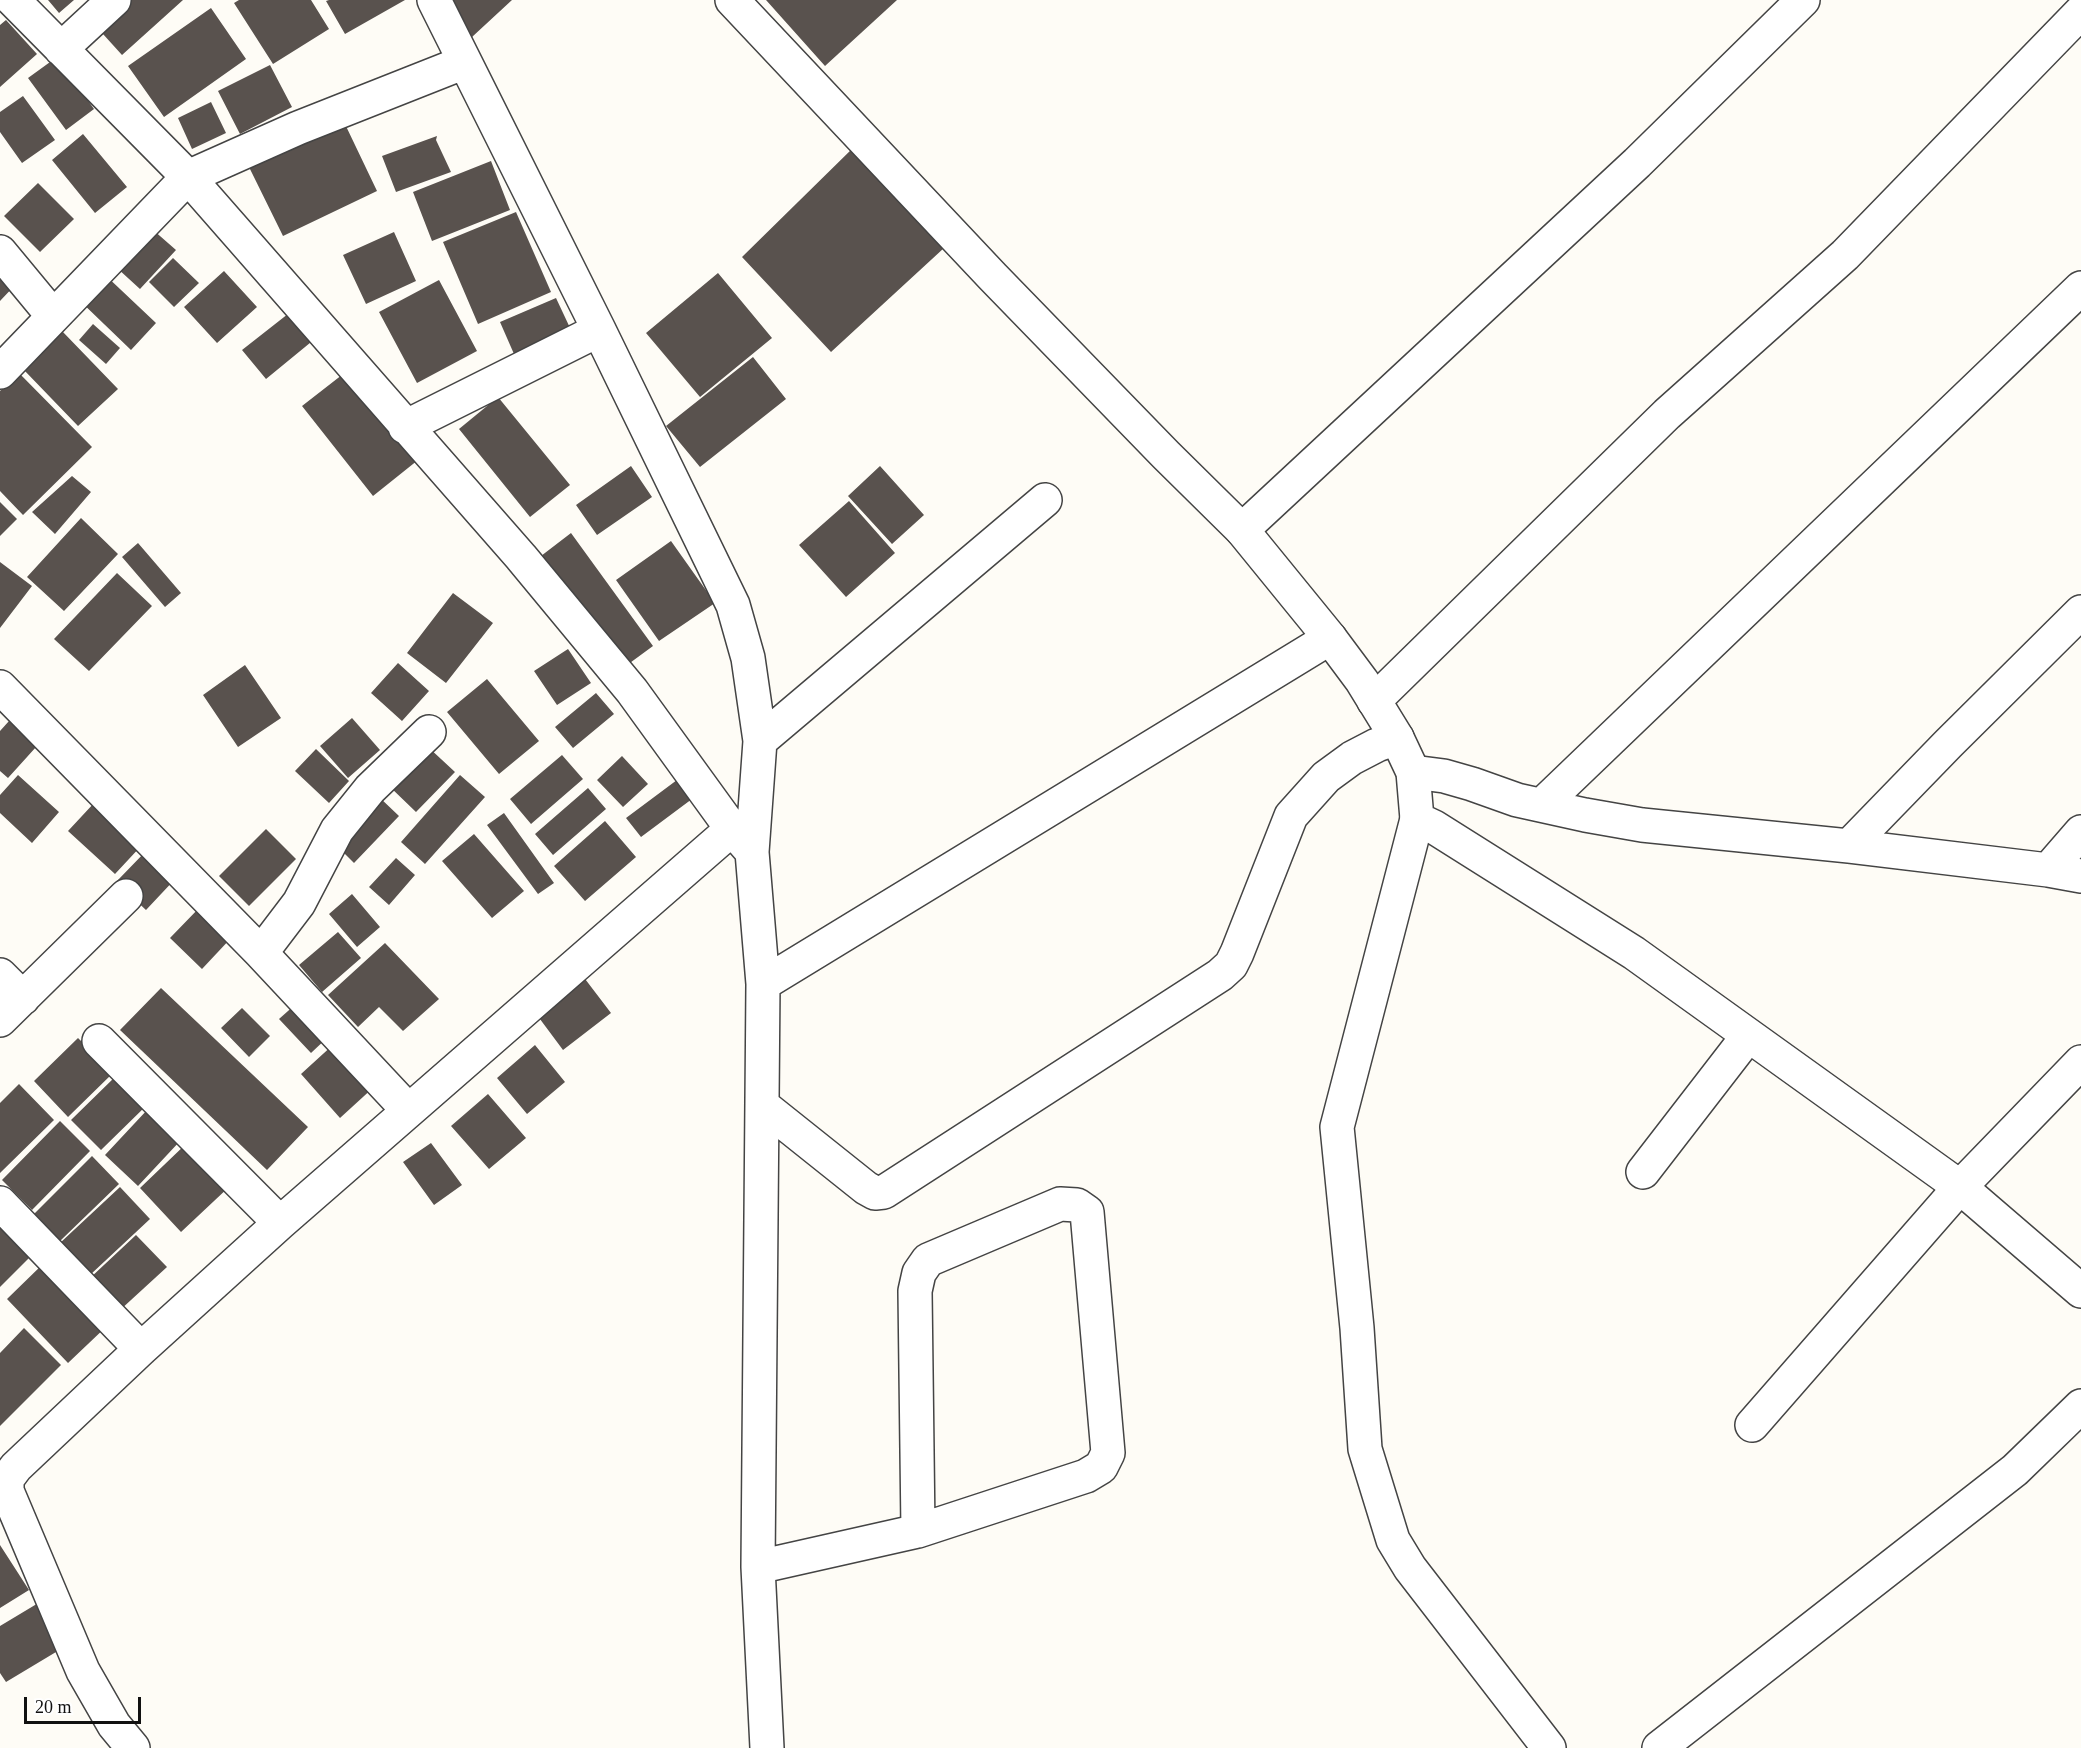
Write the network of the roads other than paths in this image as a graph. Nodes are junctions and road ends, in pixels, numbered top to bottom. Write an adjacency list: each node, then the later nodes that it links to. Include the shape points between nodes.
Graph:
1 (14, 0): 7 (street)
2 (114, 0): 7 (street)
3 (434, 0): 8 (street)
4 (732, 0): 17 (street, via 1001,286)
5 (1803, 0): 17 (street, via 1637,164)
6 (2081, 12): 21 (street, via 1845,255 1667,414)
7 (61, 49): 9 (street)
8 (465, 62): 9 (street); 13 (street)
9 (188, 177): 12 (street); 15 (street)
10 (0, 252): 12 (street)
11 (2081, 288): 26 (street)
12 (53, 316): 14 (street)
13 (599, 330): 15 (street); 23 (street, via 733,605 748,658)
14 (0, 372)
15 (405, 427): 29 (street, via 521,557 632,691)
16 (1045, 500): 23 (street)
17 (1242, 530): 19 (street)
18 (2081, 612): 30 (street)
19 (1330, 638): 21 (street); 36 (street)
20 (0, 687): 34 (street)
21 (1374, 701): 24 (street)
22 (429, 732): 34 (street, via 370,789 337,830 298,903)
23 (760, 741): 29 (street)
24 (1375, 747): 25 (street); 42 (street, via 1326,777 1291,816 1237,953 1220,975 884,1192 866,1188)
25 (1413, 772): 26 (street, via 1444,776); 27 (street)
26 (1542, 805): 30 (street, via 1642,825)
27 (1417, 819): 39 (street, via 1634,953); 57 (street, via 1337,1127 1365,1449 1393,1540 1410,1568)
28 (2081, 832): 31 (street)
29 (742, 841): 36 (street); 43 (street)
30 (1849, 846): 31 (street)
31 (2048, 870): 32 (street)
32 (2081, 876)
33 (126, 896): 37 (street)
34 (261, 953): 43 (street)
35 (0, 975): 37 (street)
36 (763, 984): 42 (street)
37 (23, 998): 38 (street)
38 (0, 1020)
39 (1748, 1036): 44 (street); 45 (street)
40 (99, 1041): 47 (street)
41 (2081, 1062): 45 (street)
42 (762, 1105): 54 (street)
43 (408, 1110): 47 (street)
44 (1643, 1173)
45 (1960, 1186): 48 (street); 51 (street)
46 (0, 1203): 49 (street)
47 (280, 1223): 49 (street)
48 (2081, 1291)
49 (141, 1349): 52 (street, via 16,1467)
50 (2081, 1406): 58 (street, via 2015,1470)
51 (1752, 1425)
52 (3, 1486): 55 (street, via 83,1671 114,1725)
53 (918, 1531): 53 (street, via 1086,1476 1101,1467 1108,1453 1087,1212 1077,1205 1060,1204 928,1260 918,1273); 54 (street)
54 (758, 1567): 56 (street)
55 (133, 1748)
56 (767, 1748)
57 (1549, 1748)
58 (1659, 1748)

